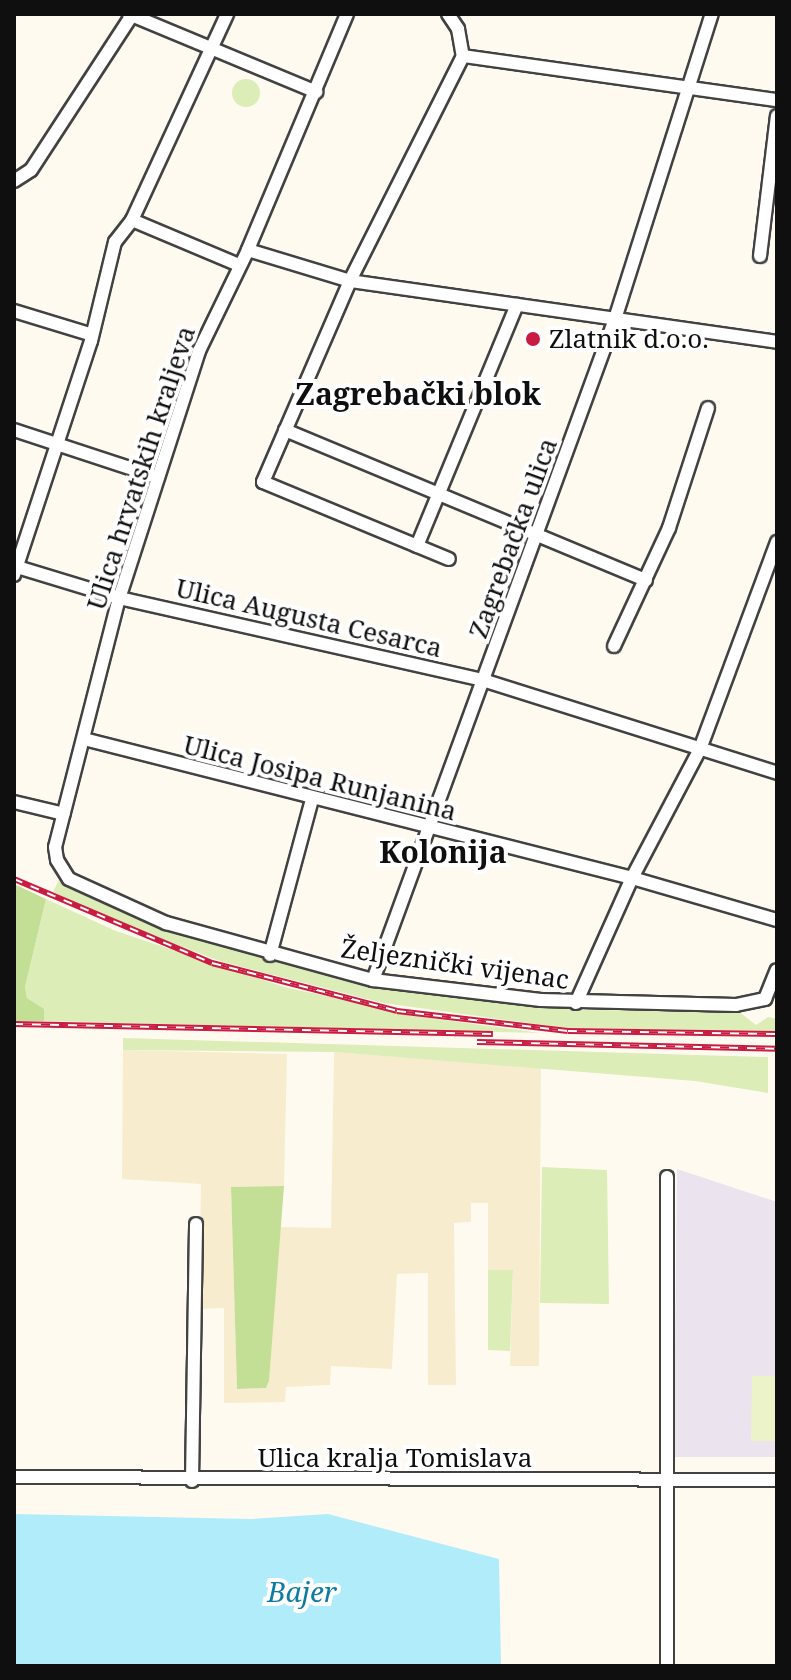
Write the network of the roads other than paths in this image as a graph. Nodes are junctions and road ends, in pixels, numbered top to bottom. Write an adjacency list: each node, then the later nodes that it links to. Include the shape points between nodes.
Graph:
1 (227, 14): 6 (street)
2 (347, 14): 8 (street, Ulica hrvatskih kraljeva)
3 (448, 14): 7 (street, via 458,29)
4 (712, 14): 9 (street, Zagrebačka ulica)
5 (135, 15): 6 (street); 12 (street, via 31,170)
6 (212, 49): 8 (street); 13 (street)
7 (463, 56): 9 (street); 17 (street)
8 (316, 92): 14 (street, Ulica hrvatskih kraljeva)
9 (689, 92): 10 (street); 20 (street, Zagrebačka ulica)
10 (777, 100)
11 (777, 116): 15 (street)
12 (14, 181)
13 (132, 220): 16 (street); 22 (street, via 115,242 106,291)
14 (248, 250): 16 (street, Ulica hrvatskih kraljeva); 17 (street)
15 (760, 256)
16 (239, 265): 28 (street, Ulica hrvatskih kraljeva, via 199,351)
17 (350, 281): 18 (street); 26 (street)
18 (517, 305): 20 (street); 29 (street)
19 (16, 311): 21 (street); 22 (street)
20 (615, 319): 23 (street); 30 (street, Zagrebačka ulica)
21 (14, 327)
22 (89, 334): 27 (street)
23 (777, 342)
24 (708, 408): 35 (street)
25 (14, 430): 27 (street)
26 (285, 430): 29 (street); 32 (street, via 263,482)
27 (57, 445): 28 (street); 34 (street)
28 (157, 477): 36 (street, Ulica hrvatskih kraljeva)
29 (438, 495): 30 (street); 32 (street)
30 (536, 537): 35 (street); 38 (street, Zagrebačka ulica)
31 (777, 542): 40 (street)
32 (417, 546): 33 (street)
33 (449, 559)
34 (15, 569): 36 (street, Ulica Augusta Cesarca)
35 (646, 580): 37 (street)
36 (119, 598): 38 (street, Ulica Augusta Cesarca); 39 (street, Ulica hrvatskih kraljeva)
37 (614, 646)
38 (486, 681): 40 (street, Ulica Augusta Cesarca); 45 (street, Zagrebačka ulica)
39 (84, 739): 42 (street, Ulica Josipa Runjanina); 44 (street, Ulica hrvatskih kraljeva)
40 (700, 749): 41 (street, Ulica Augusta Cesarca); 47 (street)
41 (777, 773)
42 (312, 799): 45 (street, Ulica Josipa Runjanina); 49 (street)
43 (14, 802): 44 (street)
44 (64, 814): 46 (street, Ulica hrvatskih kraljeva, via 55,847)
45 (428, 829): 47 (street, Ulica Josipa Runjanina); 51 (street, Zagrebačka ulica)
46 (62, 871): 49 (street, Željeznički vijenac, via 92,892 166,923)
47 (632, 878): 48 (street, Ulica Josipa Runjanina); 52 (street)
48 (777, 920)
49 (270, 955): 51 (street, Željeznički vijenac)
50 (777, 970): 52 (street, Željeznički vijenac, via 765,999 736,1005)
51 (373, 980): 52 (street, Željeznički vijenac)
52 (576, 1003)
53 (667, 1177): 56 (street)
54 (196, 1224): 58 (street)
55 (14, 1477): 58 (street, Ulica kralja Tomislava)
56 (663, 1480): 57 (street, Ulica kralja Tomislava); 58 (street, Ulica kralja Tomislava); 59 (street)
57 (777, 1480)
58 (192, 1481)
59 (667, 1666)

